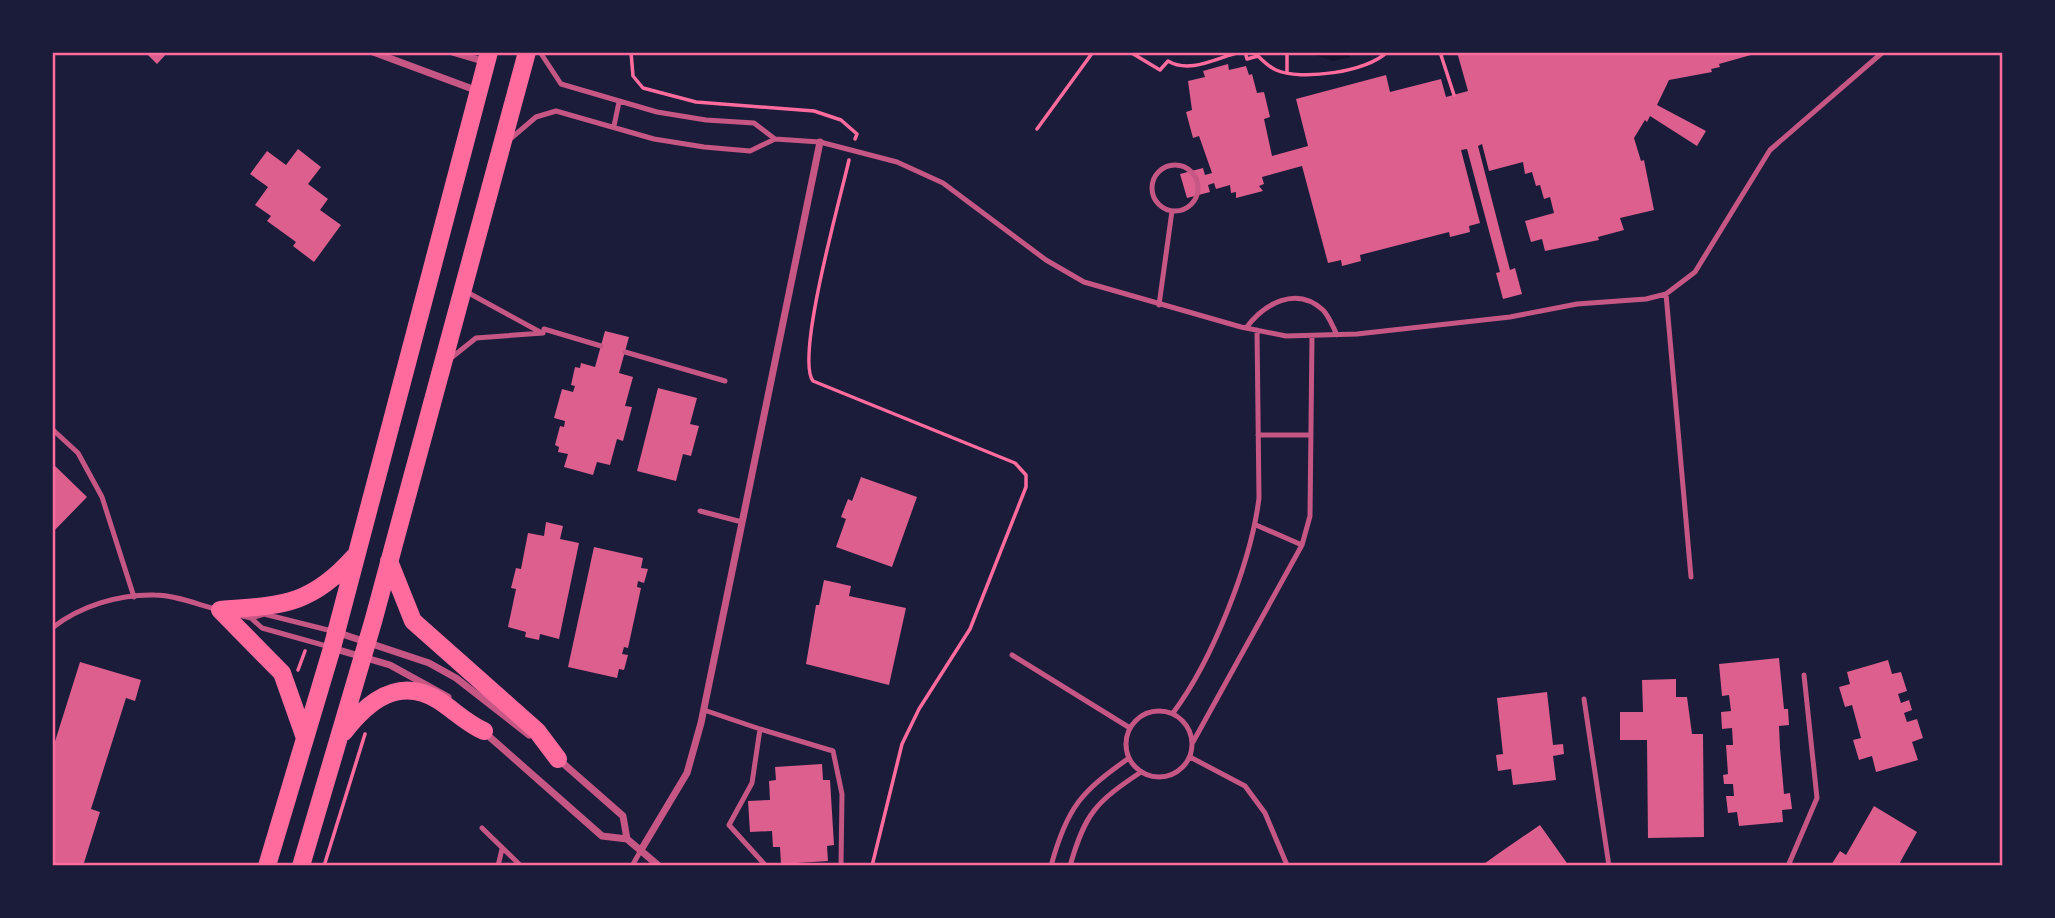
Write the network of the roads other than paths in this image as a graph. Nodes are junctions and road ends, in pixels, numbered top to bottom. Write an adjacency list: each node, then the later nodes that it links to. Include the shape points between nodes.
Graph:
1 (373, 52): 7 (street)
2 (452, 52): 6 (street)
3 (527, 52): 12 (highway)
4 (540, 52): 8 (lane, via 561,84)
5 (1882, 52): 15 (lane, via 1770,150 1695,272)
6 (488, 57): 7 (highway)
7 (478, 92): 33 (highway)
8 (619, 102): 9 (lane); 10 (lane, via 706,120 754,123)
9 (614, 125): 10 (lane, via 654,139 750,151); 12 (lane, via 556,111 536,117)
10 (775, 139): 11 (lane)
11 (820, 142): 16 (lane, via 897,162 943,183 1046,260 1084,282); 30 (street)
12 (501, 147): 14 (highway)
13 (1172, 211): 13 (lane, via 1192,203 1198,187 1192,171 1174,165 1157,173 1152,190 1160,205); 16 (lane)
14 (463, 290): 24 (highway); 24 (lane, via 543,333 476,338)
15 (1666, 294): 21 (lane, via 1510,317); 35 (lane)
16 (1159, 304): 17 (lane)
17 (1246, 328): 19 (lane); 21 (lane, via 1269,303 1290,299 1311,302 1325,312)
18 (544, 329): 22 (lane)
19 (1256, 330): 20 (lane); 27 (lane)
20 (1312, 335): 21 (lane); 28 (lane)
21 (1337, 335)
22 (601, 346)
23 (625, 352): 25 (lane)
24 (443, 366): 34 (highway)
25 (725, 381)
26 (52, 429): 36 (lane, via 78,453 103,497)
27 (1258, 435): 28 (lane); 31 (lane)
28 (1311, 435): 32 (lane, via 1310,516)
29 (700, 511): 30 (lane)
30 (742, 522): 45 (street)
31 (1256, 525): 32 (lane); 46 (lane, via 1218,633)
32 (1302, 545): 52 (lane)
33 (357, 553): 37 (highway, via 318,591 295,601); 40 (highway)
34 (389, 561): 41 (highway); 55 (highway, via 413,621 537,731)
35 (1691, 577)
36 (134, 597): 37 (lane, via 156,594); 39 (lane, via 106,601 68,616)
37 (220, 610): 38 (lane); 50 (highway, via 282,673)
38 (251, 618): 40 (lane, via 262,628); 40 (lane, via 264,614)
39 (52, 628)
40 (334, 640): 41 (street); 41 (street); 50 (highway)
41 (364, 650): 49 (street, via 440,691); 51 (highway); 55 (street, via 429,663 456,678)
42 (1012, 655): 47 (lane)
43 (1804, 675): 73 (lane, via 1817,798)
44 (1584, 699): 72 (lane)
45 (704, 709): 48 (lane); 60 (street, via 687,773)
46 (1173, 713): 47 (lane, via 1152,711); 52 (lane, via 1187,725)
47 (1130, 728): 54 (lane, via 1126,738)
48 (760, 729): 68 (lane, via 752,783 729,825); 69 (lane, via 832,751 842,794)
49 (484, 731): 51 (highway, via 431,696 409,691 374,699); 58 (street, via 602,836)
50 (305, 739): 62 (highway)
51 (338, 740): 63 (highway)
52 (1193, 742): 53 (lane)
53 (1190, 757): 56 (lane, via 1178,772 1166,777); 61 (lane, via 1245,786 1265,813)
54 (1129, 758): 56 (lane); 70 (lane, via 1091,785 1075,804)
55 (558, 759): 58 (street, via 623,816)
56 (1141, 772): 71 (lane, via 1090,813)
57 (482, 828): 59 (lane)
58 (627, 839): 60 (street)
59 (502, 849): 64 (lane); 65 (lane)
60 (641, 850): 66 (lane); 67 (street)
61 (1287, 865)
62 (267, 866)
63 (301, 866)
64 (498, 866)
65 (521, 866)
66 (632, 866)
67 (659, 866)
68 (766, 866)
69 (841, 866)
70 (1051, 866)
71 (1070, 866)
72 (1609, 866)
73 (1787, 866)

